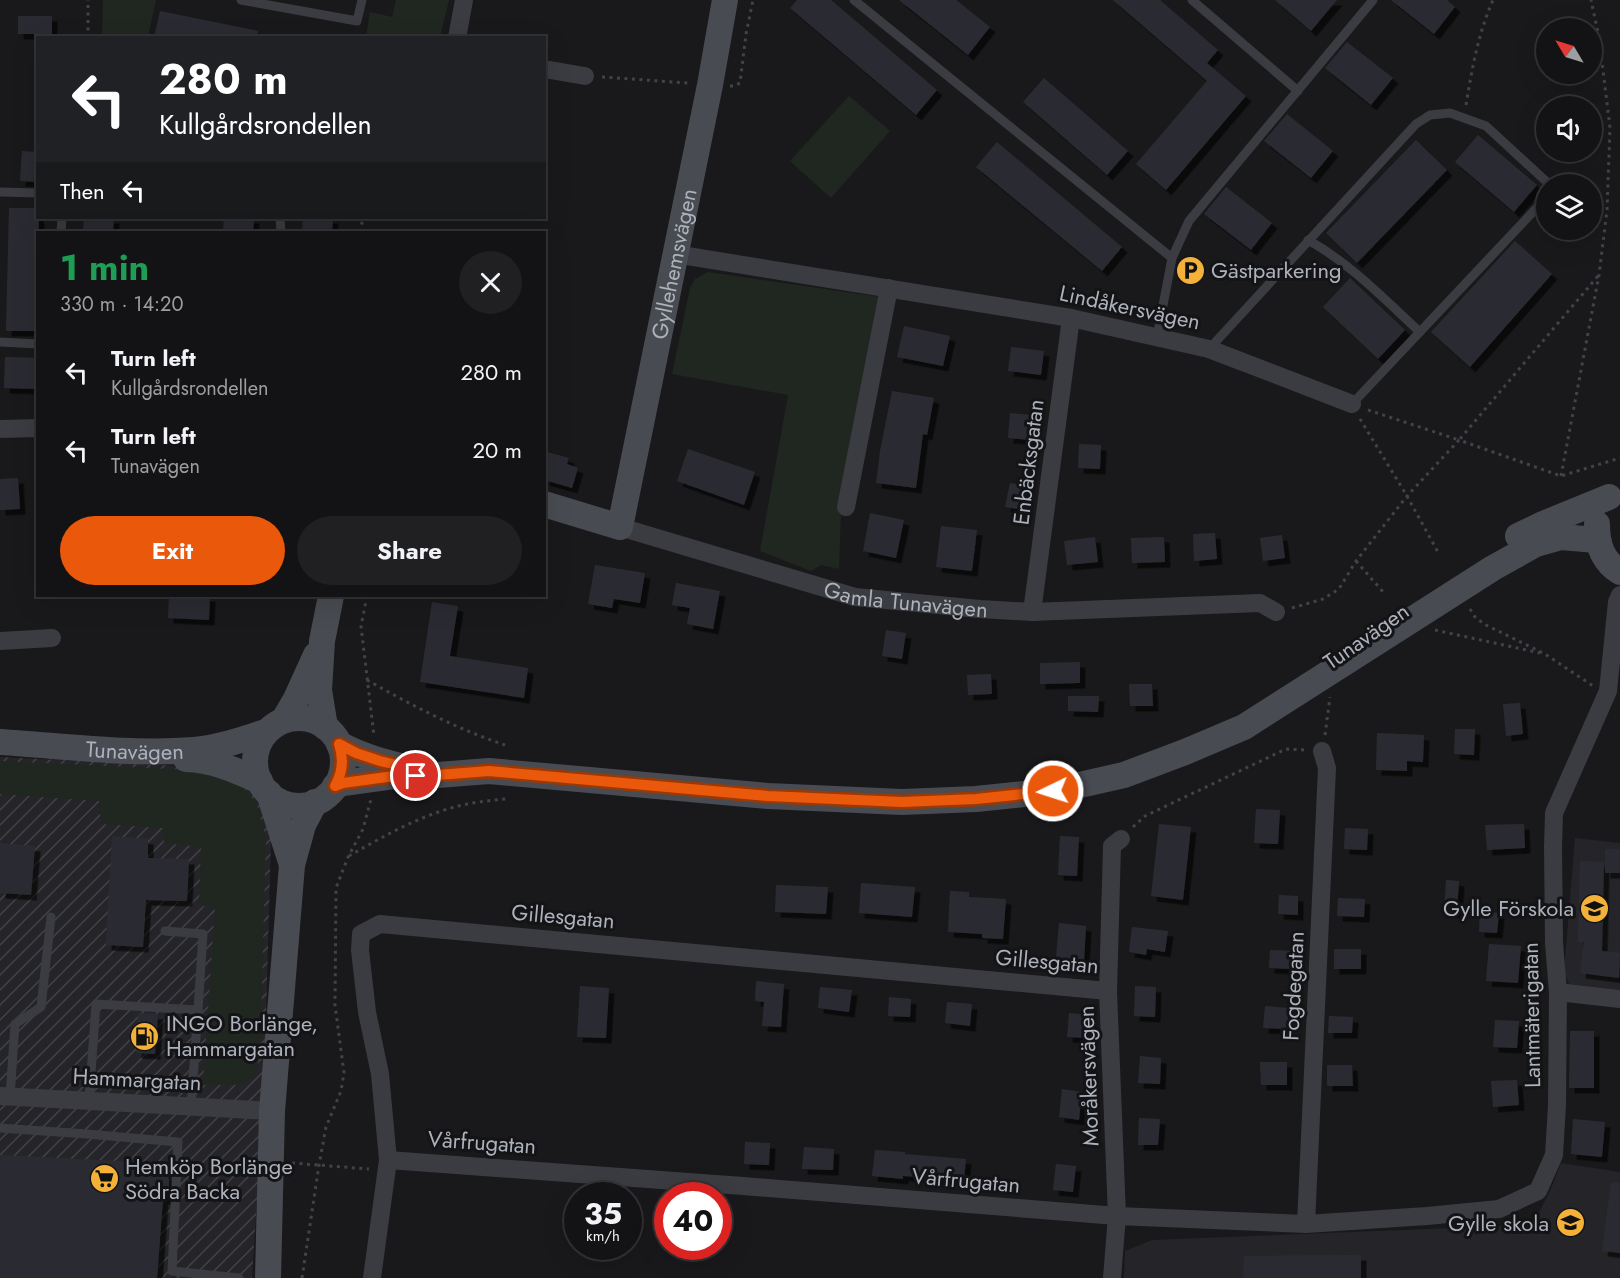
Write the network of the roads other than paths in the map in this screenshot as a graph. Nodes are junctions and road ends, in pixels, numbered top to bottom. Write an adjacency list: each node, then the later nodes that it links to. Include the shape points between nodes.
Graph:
1 (241, 0): 2 (lane, via 357,21)
2 (362, 0)
3 (464, 0): 8 (street)
4 (725, 0): 17 (street, Gyllehemsvägen)
5 (854, 0): 18 (lane)
6 (1192, 0): 11 (lane)
7 (1373, 0): 11 (lane)
8 (457, 36)
9 (546, 69): 10 (street)
10 (585, 76)
11 (1298, 91): 18 (lane, via 1189,220)
12 (1538, 174): 16 (lane, via 1486,126 1450,113 1430,115 1416,124)
13 (0, 192): 14 (lane)
14 (36, 194)
15 (1536, 209): 21 (lane)
16 (1308, 240): 21 (lane, via 1354,271); 25 (lane)
17 (675, 254): 19 (street, Lindåkersvägen); 32 (street, Gyllehemsvägen)
18 (1172, 258): 22 (lane)
19 (889, 288): 20 (street, Lindåkersvägen); 31 (street)
20 (1071, 318): 22 (street, Lindåkersvägen); 37 (street, Enbäcksgatan)
21 (1420, 332): 26 (lane)
22 (1157, 337): 25 (street, Lindåkersvägen)
23 (0, 342): 24 (lane)
24 (36, 344)
25 (1209, 349): 26 (street, Lindåkersvägen)
26 (1352, 404)
27 (36, 428): 28 (street)
28 (0, 429)
29 (1614, 492): 33 (street, via 1600,509); 49 (street, Tunavägen, via 1534,528 1467,567 1239,722)
30 (546, 505): 32 (street, Gamla Tunavägen)
31 (846, 507)
32 (620, 526): 37 (street, Gamla Tunavägen, via 855,597)
33 (1597, 540): 34 (street, via 1603,555); 49 (street, Tunavägen, via 1561,537 1519,552 1244,727)
34 (1620, 572)
35 (1620, 595): 42 (street, Lantmäterigatan)
36 (331, 597): 41 (street)
37 (1032, 612): 38 (street, Gamla Tunavägen, via 1260,603)
38 (1276, 612)
39 (52, 638): 40 (street)
40 (0, 641)
41 (322, 641): 43 (street, via 296,699); 44 (street, via 319,690)
42 (1614, 694): 58 (street, Lantmäterigatan, via 1554,813)
43 (275, 727): 44 (street, via 298,718 312,720); 45 (street, Tunavägen, via 224,745 196,750 141,752); 51 (street, via 259,743 256,756 256,769)
44 (332, 735): 48 (street, Tunavägen, via 356,753); 50 (street, via 342,752 343,764)
45 (0, 742)
46 (0, 750): 51 (street, Tunavägen, via 196,759 225,765)
47 (1322, 751): 69 (street, Fogdegatan, via 1327,768)
48 (438, 775): 49 (street, Tunavägen, via 489,771 768,796 902,802 1053,791); 50 (street, Tunavägen, via 394,776)
49 (1124, 775)
50 (335, 786): 52 (street)
51 (264, 787): 52 (street, via 284,803); 54 (street)
52 (315, 802): 54 (street, via 303,825)
53 (1121, 839): 57 (street, Moråkersvägen, via 1112,846)
54 (292, 865): 64 (street)
55 (51, 917): 61 (lane, via 41,1007 15,1024)
56 (165, 932): 60 (lane, via 204,934)
57 (1108, 991): 66 (street, Gillesgatan, via 380,924 361,934 360,950 380,1074); 68 (street, Moråkersvägen)
58 (1558, 992): 59 (street); 67 (street, Lantmäterigatan, via 1554,1155)
59 (1620, 999)
60 (198, 1010): 62 (lane, via 96,1004); 63 (lane)
61 (5, 1096): 62 (street, Hammargatan)
62 (89, 1100): 63 (street, Hammargatan)
63 (191, 1106): 64 (street, Hammargatan)
64 (272, 1111): 71 (street)
65 (0, 1128): 70 (lane, via 178,1142 172,1271)
66 (387, 1165): 68 (street, Vårfrugatan, via 766,1188); 72 (street, Gillesgatan)
67 (1538, 1191): 69 (street, Vårfrugatan, via 1499,1209)
68 (1117, 1216): 69 (street, Vårfrugatan); 73 (street, Moråkersvägen)
69 (1306, 1224)
70 (239, 1278)
71 (268, 1278)
72 (372, 1278)
73 (1112, 1278)

